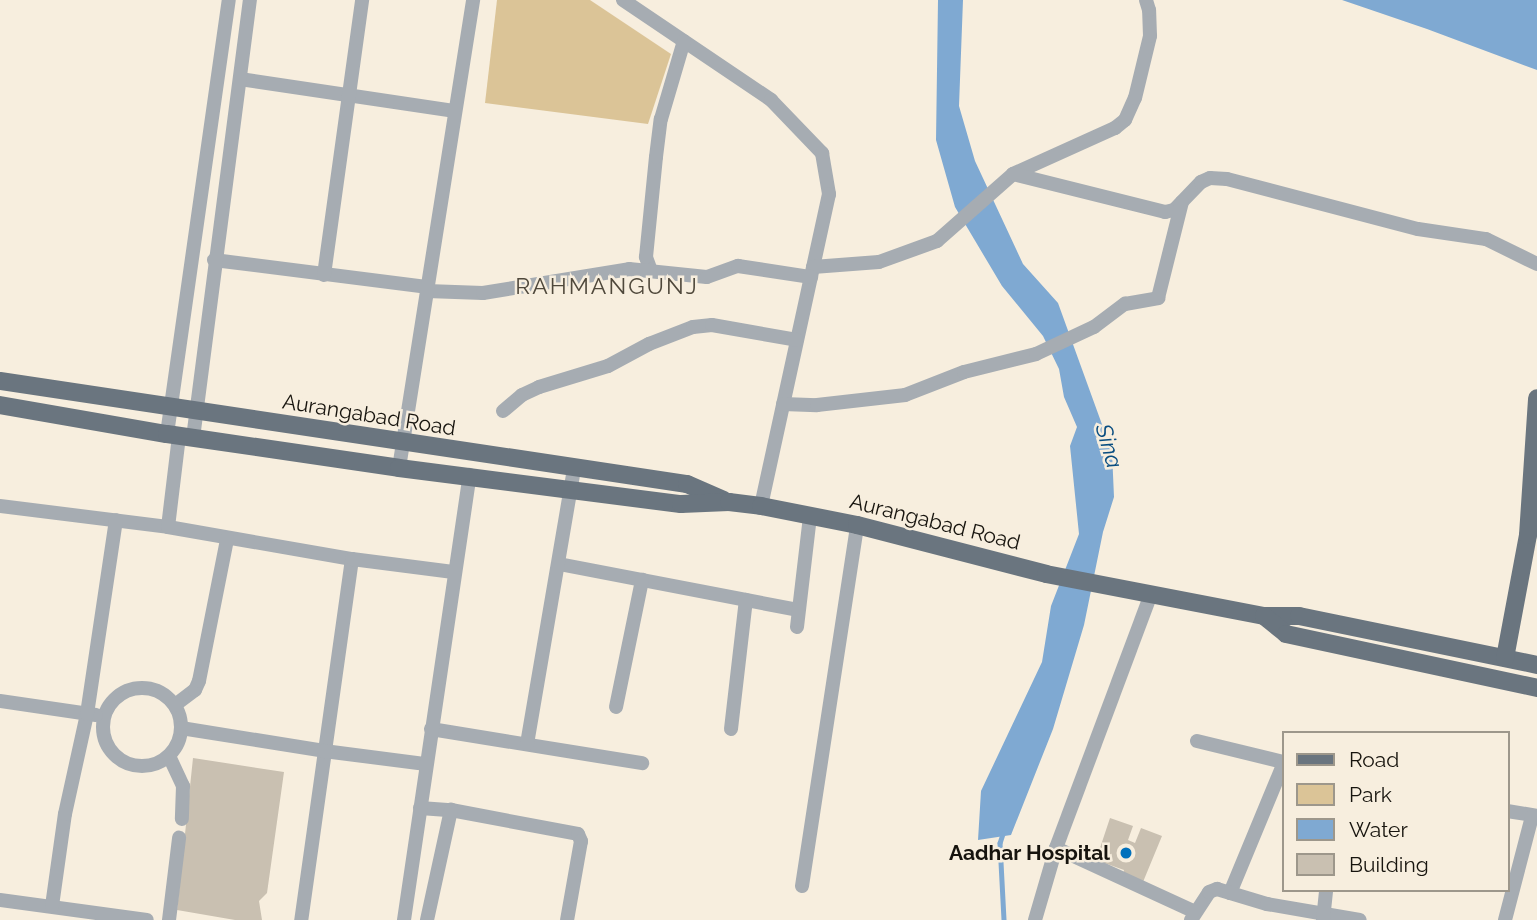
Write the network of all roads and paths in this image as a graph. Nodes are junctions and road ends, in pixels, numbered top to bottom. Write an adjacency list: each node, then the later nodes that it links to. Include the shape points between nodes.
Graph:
1 (229, 0): 24 (street)
2 (250, 0): 8 (street)
3 (362, 0): 9 (street)
4 (473, 0): 10 (street)
5 (623, 0): 7 (street)
6 (1146, 0): 11 (street, via 1150,36 1125,120)
7 (684, 41): 15 (street, via 660,132 646,257); 16 (street, via 771,100 822,153 829,194)
8 (240, 79): 9 (street); 13 (street)
9 (349, 96): 10 (street); 17 (street)
10 (454, 110): 18 (street)
11 (1008, 177): 12 (street, via 1155,212 1174,209); 16 (street, via 937,242 879,262)
12 (1182, 201): 14 (street, via 1201,181 1227,179 1419,229 1486,239); 22 (street, via 1158,298 1125,304 1094,327 1036,354 964,372 886,400)
13 (214, 260): 17 (street); 25 (street)
14 (1537, 264)
15 (651, 271): 16 (street, via 707,277 738,266); 18 (street, via 629,269 482,293)
16 (812, 272): 19 (street)
17 (324, 275): 18 (street)
18 (428, 289): 28 (street)
19 (797, 340): 22 (street); 26 (street, via 693,327 608,366 522,395)
20 (0, 381): 24 (main road, Aurangabad Road)
21 (1537, 398): 50 (main road, via 1528,535)
22 (783, 404): 35 (street)
23 (0, 405): 27 (main road, Aurangabad Road)
24 (171, 408): 25 (main road, Aurangabad Road); 27 (street)
25 (196, 411): 27 (street); 28 (main road, Aurangabad Road)
26 (503, 411)
27 (179, 436): 29 (main road, Aurangabad Road); 39 (street)
28 (403, 442): 29 (street); 30 (main road, Aurangabad Road)
29 (399, 468): 31 (main road, Aurangabad Road)
30 (575, 470): 32 (street); 33 (main road, Aurangabad Road, via 687,484)
31 (470, 475): 32 (main road, Aurangabad Road); 43 (street)
32 (572, 490): 33 (main road, Aurangabad Road, via 681,504); 42 (street)
33 (729, 502): 35 (main road, Aurangabad Road)
34 (0, 506): 37 (street)
35 (761, 506): 36 (main road, Aurangabad Road)
36 (810, 516): 38 (main road, Aurangabad Road); 47 (street)
37 (117, 520): 39 (street); 56 (street)
38 (857, 525): 45 (main road, Aurangabad Road, via 1046,574); 76 (street)
39 (168, 527): 40 (street)
40 (227, 539): 41 (street); 54 (street, via 199,681)
41 (352, 559): 43 (street); 63 (street)
42 (559, 564): 44 (street); 62 (street)
43 (453, 572): 59 (street)
44 (642, 580): 46 (street); 55 (street)
45 (1143, 592): 48 (main road); 75 (street)
46 (746, 600): 47 (street); 60 (street)
47 (798, 610): 49 (street)
48 (1264, 617): 50 (main road, via 1299,616); 52 (main road, via 1286,634)
49 (797, 627)
50 (1505, 658): 51 (main road)
51 (1537, 665)
52 (1537, 688)
53 (0, 701): 56 (street)
54 (175, 705): 57 (street, via 160,692 135,688 112,701); 58 (street)
55 (616, 707)
56 (87, 714): 57 (street); 81 (street)
57 (105, 716): 64 (street, via 104,738 120,759 145,766)
58 (181, 727): 63 (street); 64 (street, via 177,746)
59 (431, 729): 62 (street); 66 (street)
60 (731, 729)
61 (1198, 741): 65 (street)
62 (527, 744): 67 (street)
63 (324, 751): 66 (street); 87 (street)
64 (169, 756): 73 (street, via 183,786)
65 (1282, 763)
66 (426, 764): 69 (street)
67 (642, 764)
68 (1282, 765): 78 (street)
69 (420, 808): 70 (street); 88 (street)
70 (451, 810): 89 (street); 90 (street, via 578,834 581,841)
71 (1509, 811): 72 (street)
72 (1535, 816): 94 (street)
73 (182, 819)
74 (179, 838): 86 (street)
75 (1056, 848): 82 (street); 91 (street)
76 (802, 886)
77 (1326, 892): 84 (street)
78 (1230, 893): 80 (street); 82 (street, via 1212,889)
79 (0, 900): 81 (street)
80 (1266, 904): 84 (street); 92 (street)
81 (51, 906): 83 (street)
82 (1193, 916)
83 (111, 917): 85 (street)
84 (1323, 917): 93 (street)
85 (147, 920)
86 (169, 920)
87 (301, 920)
88 (404, 920)
89 (427, 920)
90 (567, 920)
91 (1036, 920)
92 (1264, 920)
93 (1360, 920)
94 (1505, 920)

